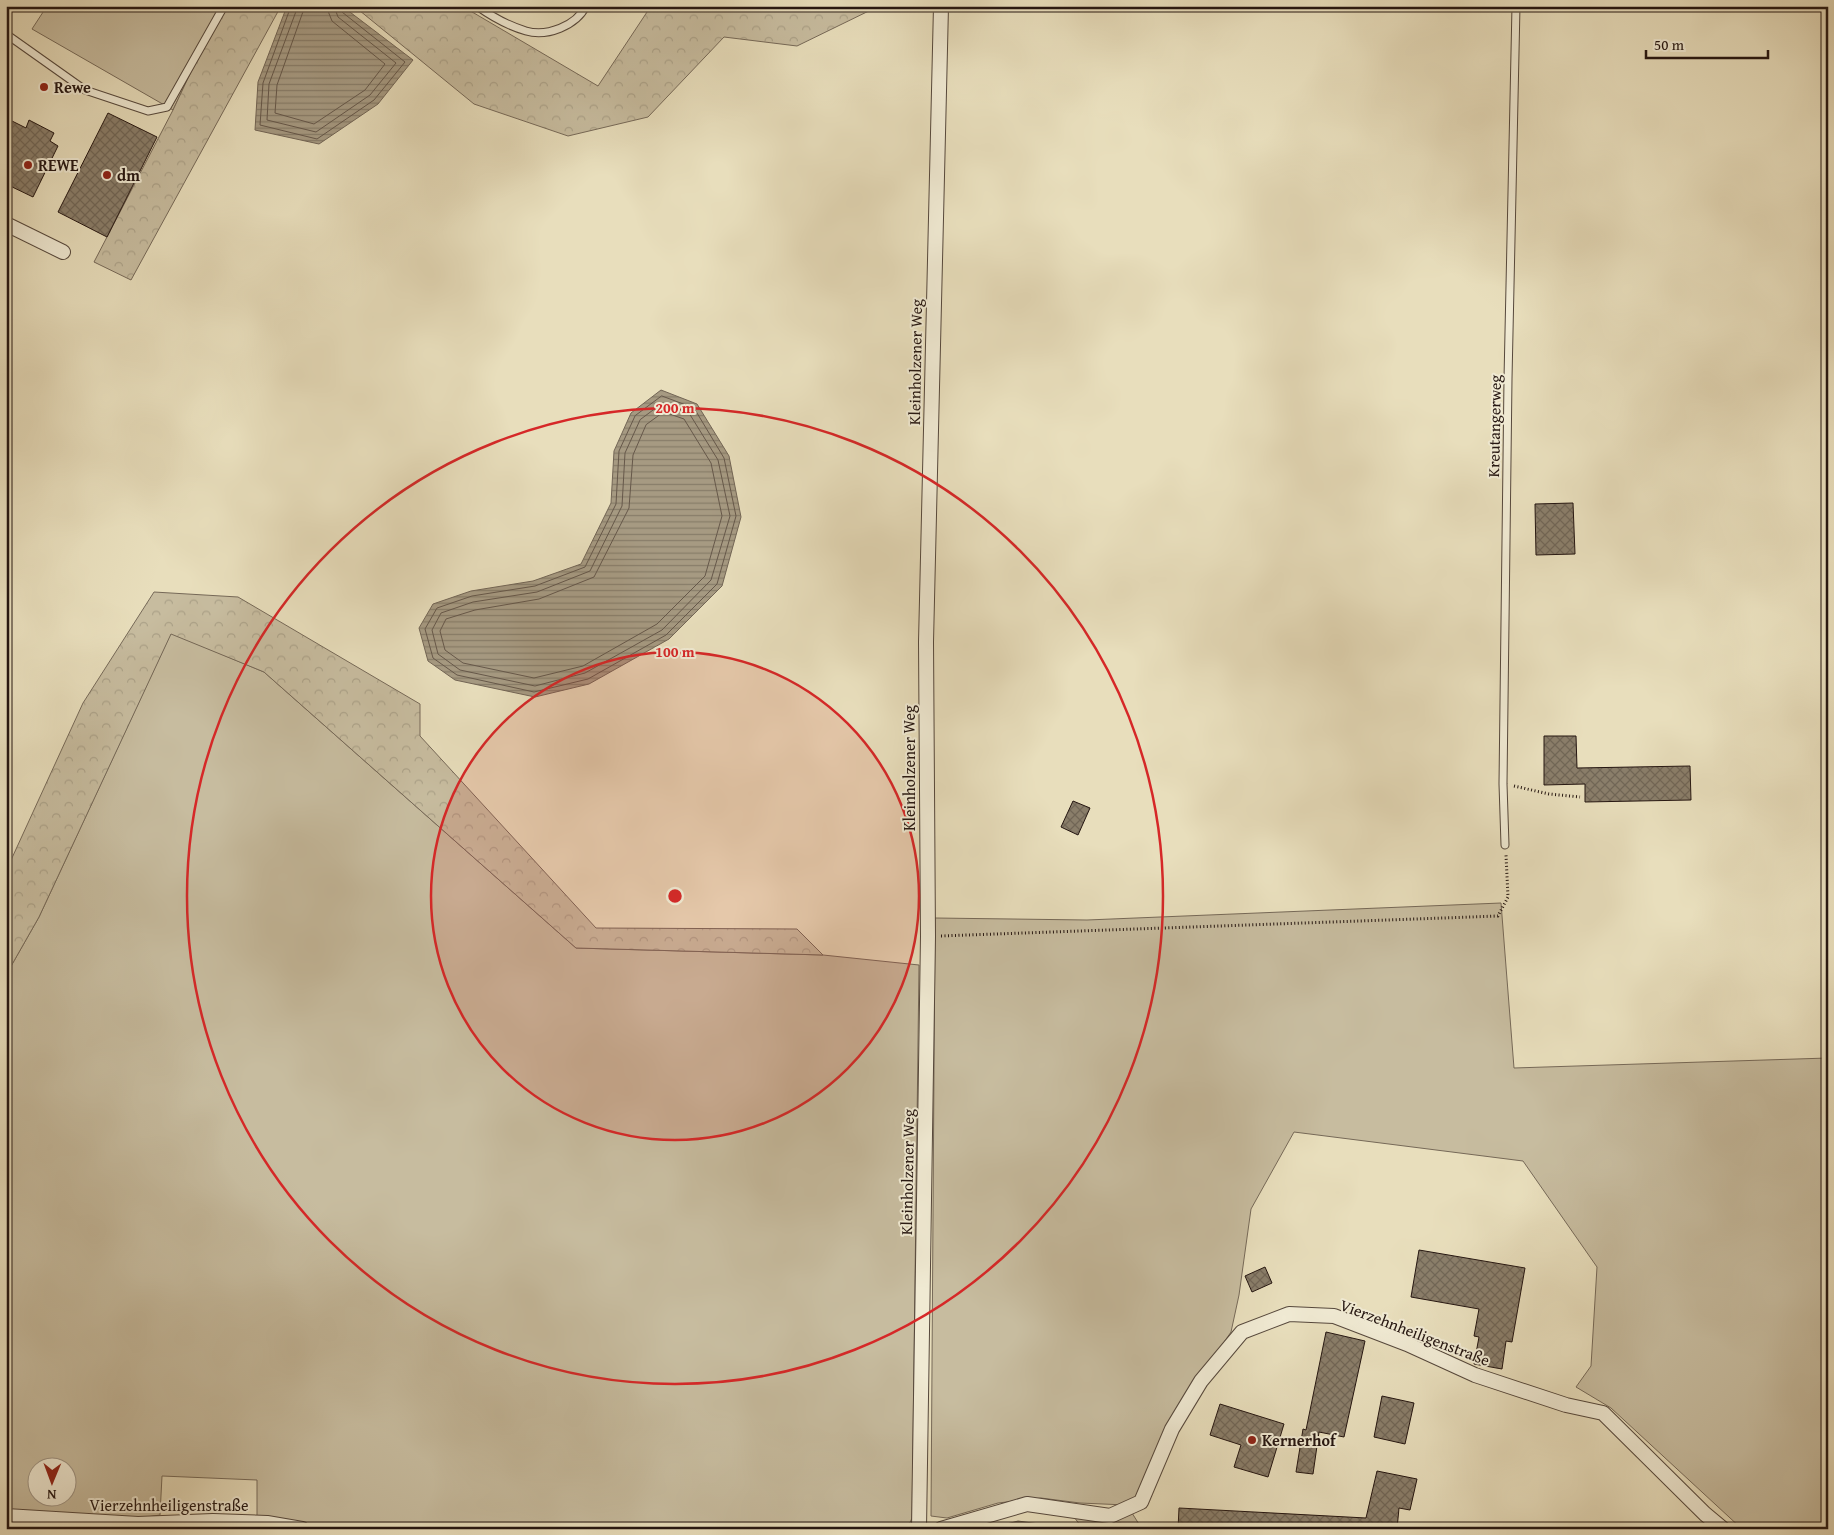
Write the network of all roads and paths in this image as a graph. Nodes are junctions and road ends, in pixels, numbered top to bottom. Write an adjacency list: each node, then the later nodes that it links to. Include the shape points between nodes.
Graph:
1 (224, 6): 6 (lane, via 167,107 148,111 85,90)
2 (477, 6): 3 (lane, via 526,31 542,32 563,28 581,15)
3 (586, 6)
4 (941, 6): 12 (street, Kleinholzener Weg, via 926,642)
5 (1516, 6): 9 (lane, Kreutangerweg)
6 (6, 34)
7 (6, 224): 8 (street)
8 (63, 252)
9 (1504, 784): 10 (path); 11 (lane, Kreutangerweg)
10 (1580, 797)
11 (1505, 845): 12 (path, via 1508,897 1498,916)
12 (928, 936): 15 (street, Kleinholzener Weg)
13 (6, 1516): 14 (street, Vierzehnheiligenstraße, via 138,1524 267,1523)
14 (302, 1529)
15 (919, 1529)
16 (941, 1529): 17 (street, Vierzehnheiligenstraße, via 1027,1504 1110,1516 1141,1502 1172,1429 1201,1381 1242,1332 1289,1314 1334,1316 1475,1375 1566,1406 1603,1413)
17 (1723, 1529)

